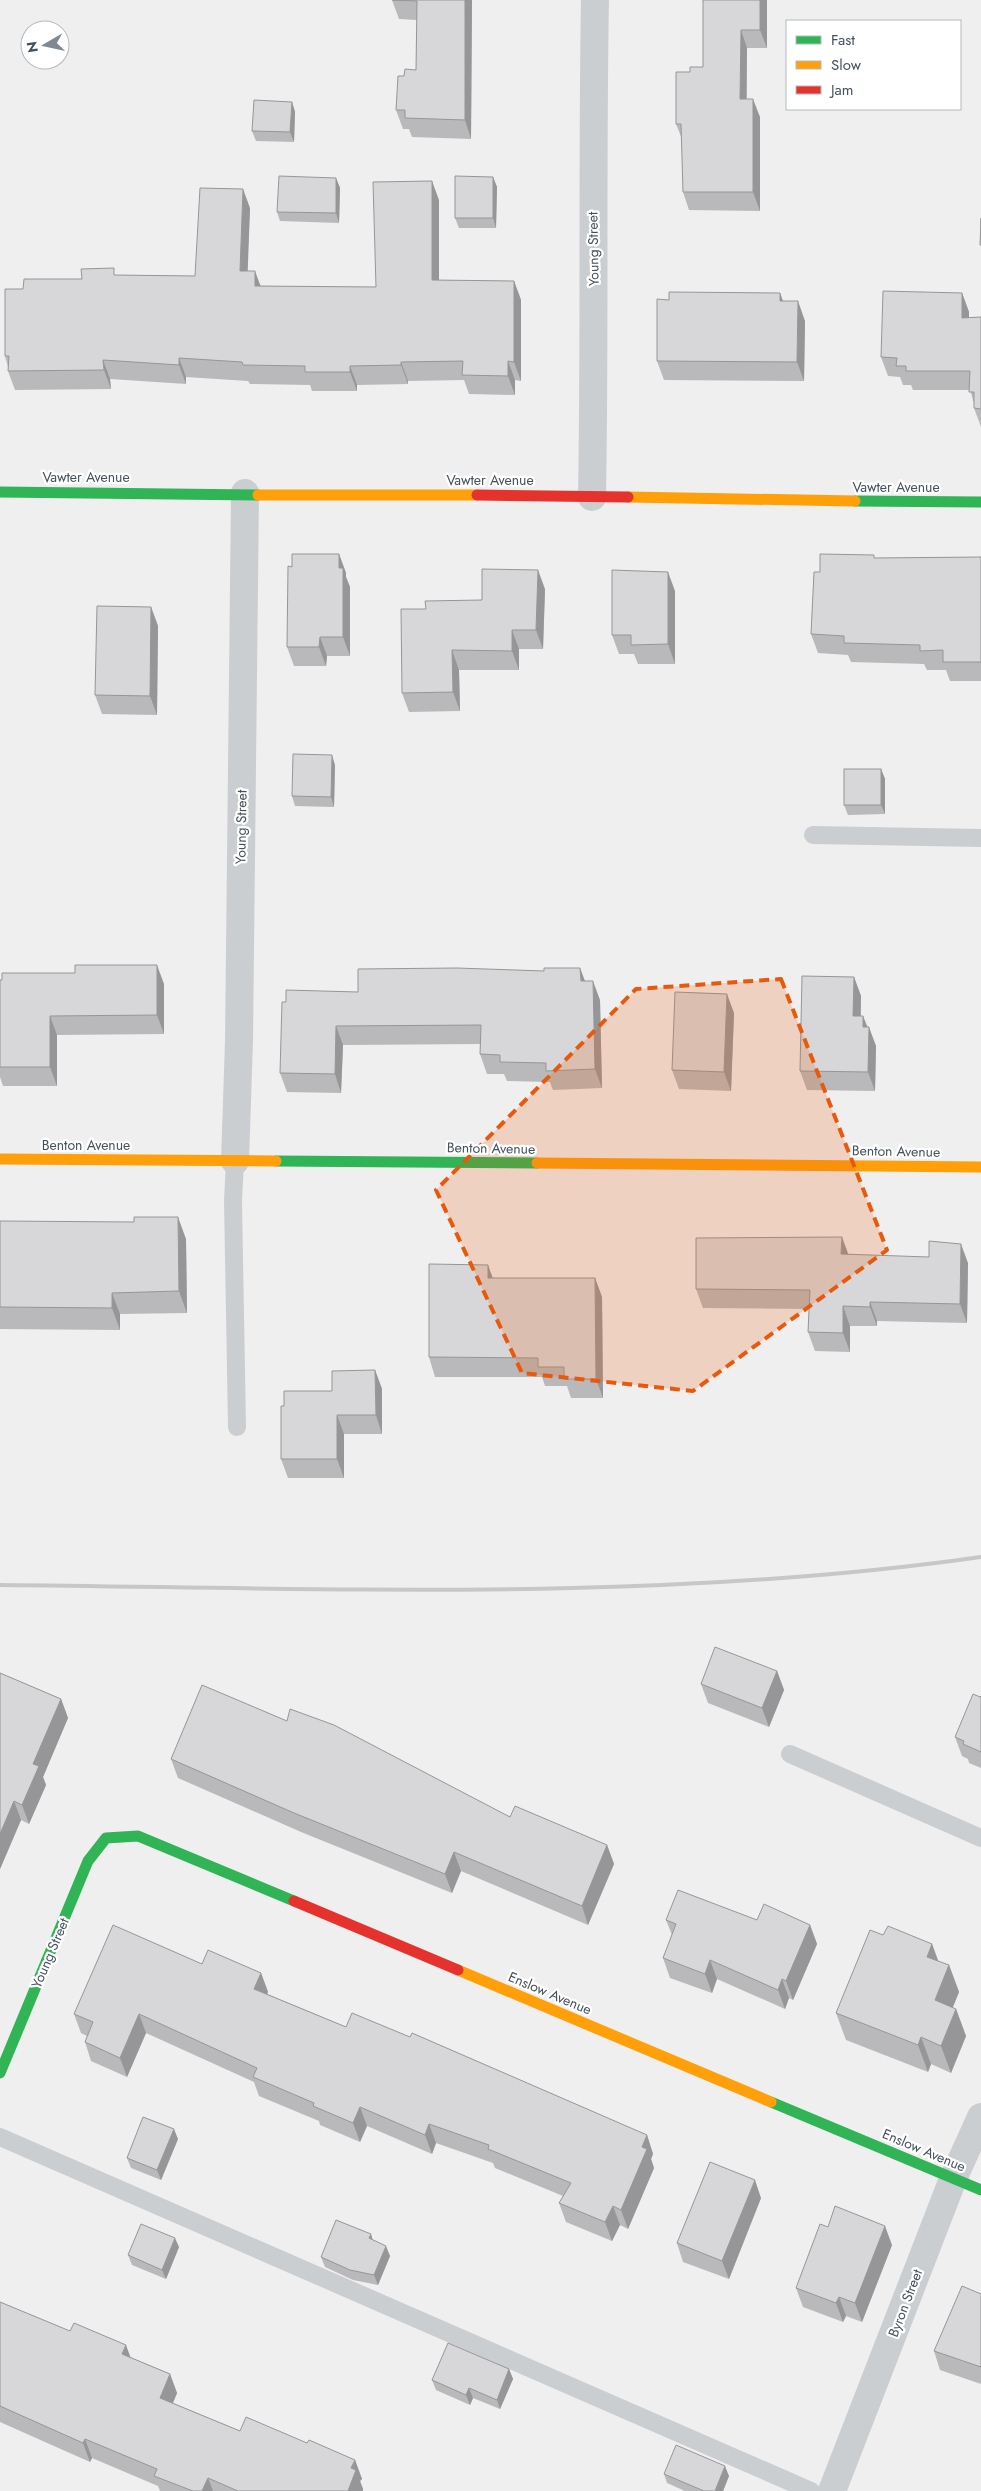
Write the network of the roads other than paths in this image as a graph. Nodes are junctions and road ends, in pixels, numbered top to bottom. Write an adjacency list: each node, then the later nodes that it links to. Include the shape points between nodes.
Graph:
1 (595, 0): 4 (street, Young Street)
2 (0, 492): 3 (street, Vawter Avenue)
3 (245, 493): 4 (street, Vawter Avenue); 9 (street, Young Street)
4 (592, 497): 5 (street, Vawter Avenue)
5 (981, 502)
6 (813, 835): 7 (lane)
7 (981, 838)
8 (0, 1159): 9 (street, Benton Avenue)
9 (235, 1161): 10 (street, Benton Avenue); 11 (lane)
10 (981, 1167)
11 (237, 1426)
12 (790, 1754): 14 (lane)
13 (106, 1838): 15 (street, Young Street, via 88,1861); 18 (street, Enslow Avenue, via 138,1836)
14 (981, 1838)
15 (0, 2073)
16 (981, 2117): 18 (street, Byron Street)
17 (0, 2137): 20 (lane)
18 (954, 2179): 19 (street, Enslow Avenue); 21 (street, Byron Street)
19 (981, 2190)
20 (811, 2491)
21 (832, 2491)

